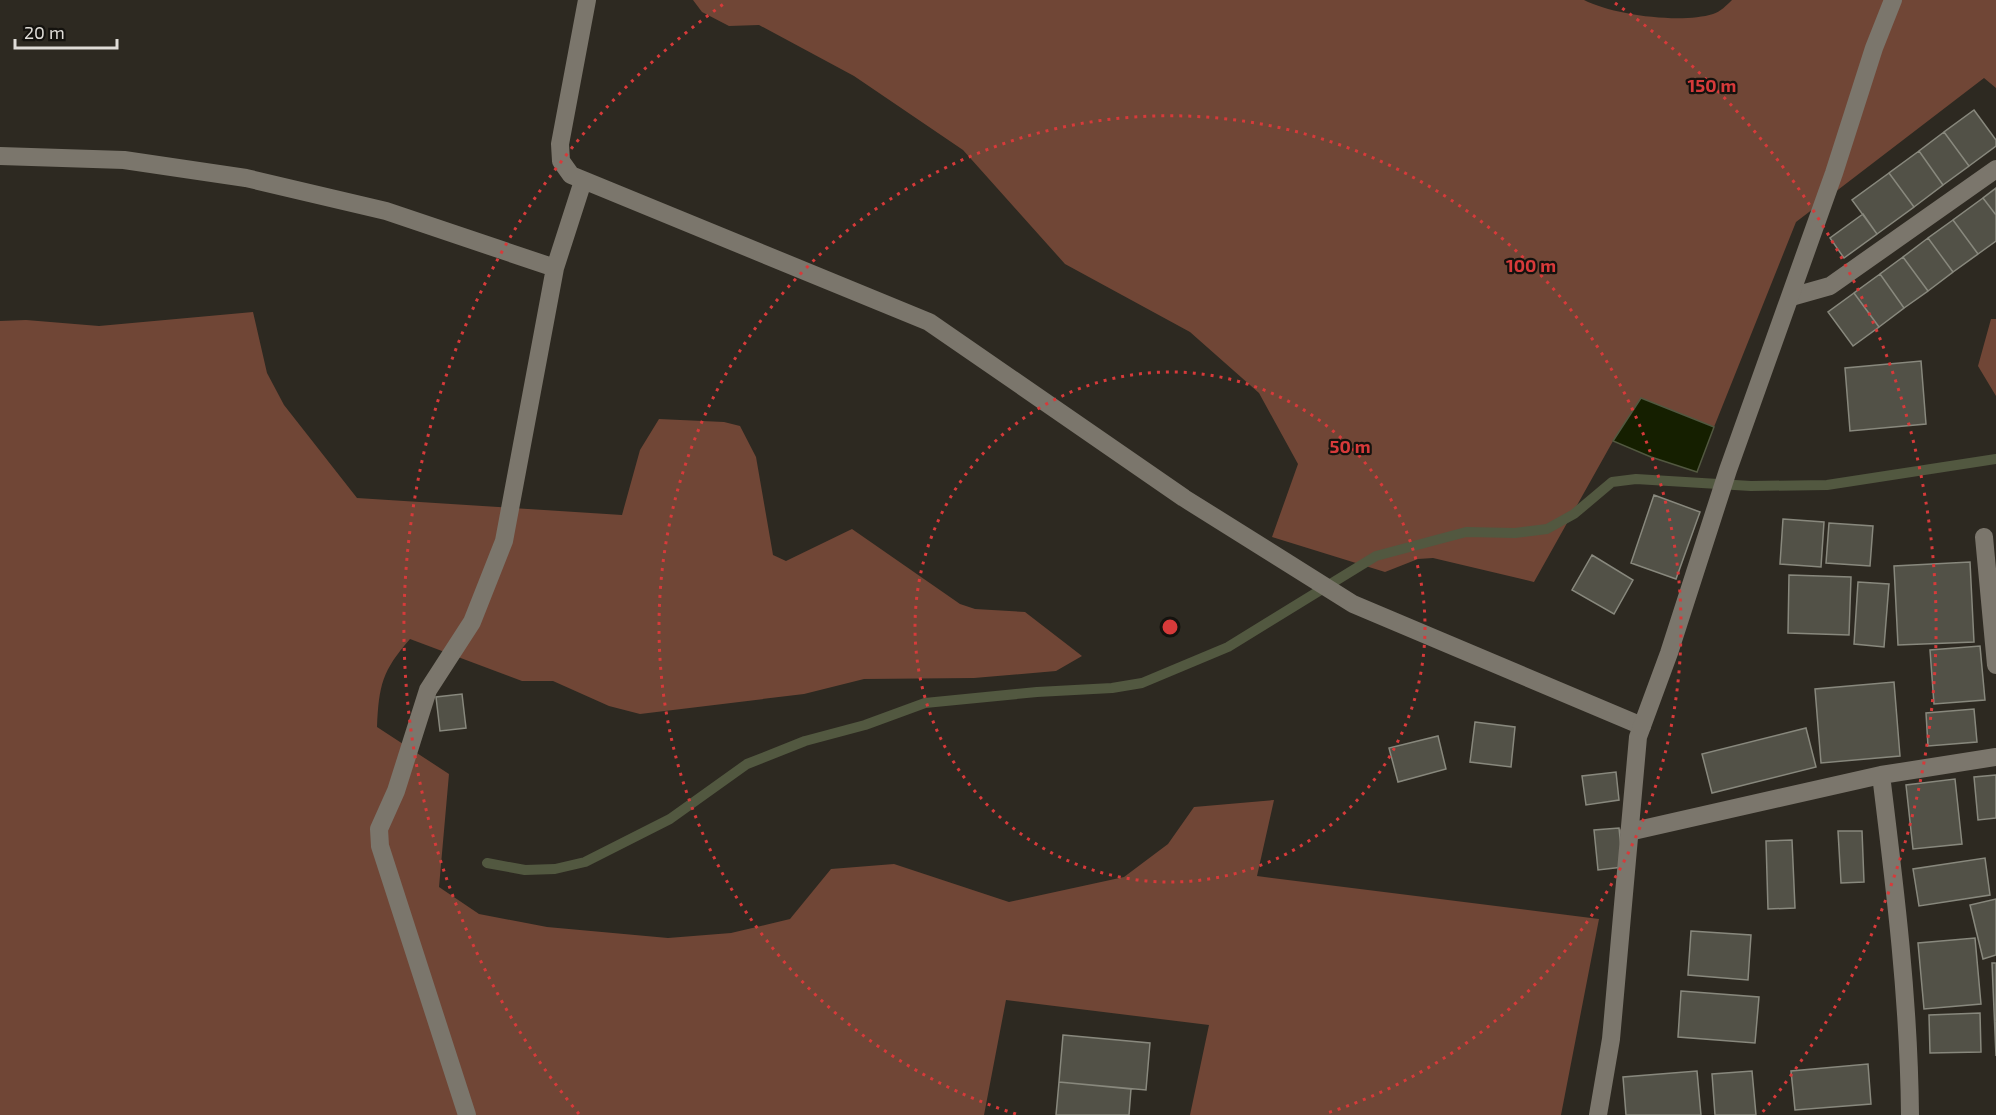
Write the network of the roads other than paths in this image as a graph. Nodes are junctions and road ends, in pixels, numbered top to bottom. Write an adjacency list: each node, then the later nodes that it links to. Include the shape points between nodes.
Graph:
1 (587, 0): 5 (street, via 560,144 561,161 571,175)
2 (1893, 0): 7 (street)
3 (0, 156): 6 (street, via 124,160 246,178 386,211)
4 (1996, 169): 7 (street, via 1830,286)
5 (583, 182): 6 (street); 10 (street, via 929,322 1184,498 1353,604)
6 (555, 268): 14 (street, via 504,541 472,621 428,690 396,791 379,829 380,846)
7 (1791, 297): 10 (street, via 1714,509)
8 (1984, 537): 9 (street)
9 (1996, 665)
10 (1642, 726): 13 (street)
11 (1996, 757): 12 (street)
12 (1881, 775): 13 (street); 16 (street, via 1905,971)
13 (1629, 832): 15 (street, via 1611,1039)
14 (467, 1115)
15 (1598, 1115)
16 (1910, 1115)

